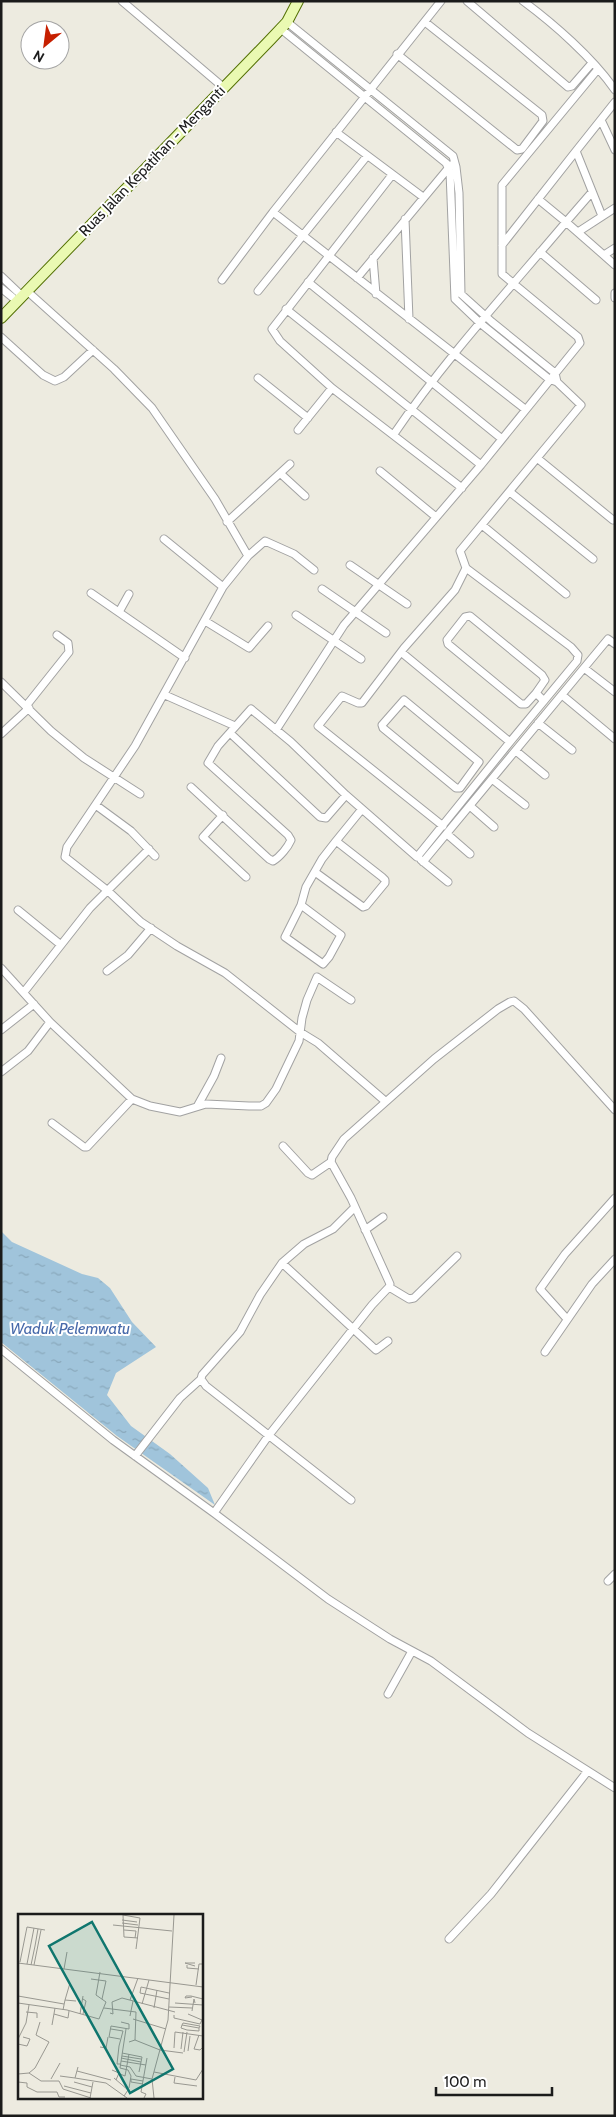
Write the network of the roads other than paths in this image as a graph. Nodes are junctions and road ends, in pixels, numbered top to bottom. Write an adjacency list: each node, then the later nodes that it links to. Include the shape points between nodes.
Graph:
1 (122, 1): 13 (street)
2 (298, 1): 9 (main road, Ruas Jalan Kepatihan - Menganti)
3 (442, 1): 8 (street)
4 (467, 1): 11 (street, via 568,87)
5 (523, 1): 7 (street)
6 (531, 1): 7 (street)
7 (541, 15): 11 (street)
8 (425, 22): 10 (street); 10 (street, via 542,115 543,121 522,149 516,150)
9 (284, 25): 13 (main road, Ruas Jalan Kepatihan - Menganti); 14 (street); 16 (street)
10 (397, 54): 14 (street)
11 (592, 63): 12 (street)
12 (598, 69): 15 (street); 36 (street, via 502,185)
13 (223, 87): 52 (main road, Ruas Jalan Kepatihan - Menganti)
14 (370, 90): 16 (street); 23 (street, via 438,144)
15 (615, 90)
16 (365, 96): 19 (street); 24 (street)
17 (615, 102): 18 (street)
18 (601, 120): 20 (street); 21 (street)
19 (336, 132): 22 (street); 30 (street)
20 (615, 150)
21 (576, 151): 26 (street); 28 (street)
22 (367, 156): 25 (street); 35 (street)
23 (455, 162): 24 (street); 56 (street, via 459,193 461,294)
24 (449, 167): 27 (street); 59 (street, via 454,295 458,303)
25 (392, 175): 27 (street); 39 (street)
26 (592, 192): 31 (street); 33 (street)
27 (423, 198): 32 (street)
28 (538, 199): 33 (street); 36 (street)
29 (615, 208): 31 (street)
30 (273, 212): 35 (street); 45 (street)
31 (602, 216): 34 (street)
32 (405, 219): 41 (street); 58 (street)
33 (566, 222): 34 (street); 38 (street)
34 (578, 232): 40 (street)
35 (304, 236): 39 (street); 49 (street)
36 (502, 245): 47 (street, via 502,274)
37 (615, 248): 40 (street)
38 (540, 252): 47 (street); 54 (street)
39 (328, 255): 44 (street); 46 (street)
40 (604, 255): 42 (street)
41 (373, 258): 44 (street); 51 (street)
42 (615, 265)
43 (1, 276): 52 (street)
44 (357, 278): 51 (street)
45 (222, 280)
46 (308, 282): 55 (street); 66 (street)
47 (514, 284): 56 (street); 63 (street, via 580,340)
48 (1, 288): 52 (street)
49 (258, 291)
50 (615, 293): 53 (street)
51 (376, 294): 58 (street)
52 (22, 296): 57 (main road, Ruas Jalan Kepatihan - Menganti); 61 (street)
53 (615, 298)
54 (596, 300)
55 (286, 310): 68 (street, via 272,328 274,334); 69 (street)
56 (485, 316): 59 (street); 63 (street)
57 (1, 318)
58 (409, 319): 62 (street)
59 (480, 323): 62 (street); 65 (street)
60 (1, 337): 61 (street, via 51,381 59,380)
61 (93, 350): 85 (street, via 152,408 215,499)
62 (454, 355): 66 (street); 70 (street)
63 (555, 373): 65 (street); 67 (street)
64 (258, 378): 71 (street)
65 (549, 379): 67 (street); 70 (street)
66 (432, 382): 69 (street); 74 (street)
67 (560, 384): 75 (street, via 581,405)
68 (332, 388): 71 (street); 73 (street)
69 (411, 409): 73 (street); 77 (street)
70 (525, 410): 74 (street)
71 (308, 418): 72 (street)
72 (298, 430)
73 (394, 434): 80 (street)
74 (502, 439): 77 (street)
75 (537, 458): 81 (street); 84 (street)
76 (290, 464): 79 (street)
77 (481, 465): 80 (street)
78 (380, 471): 83 (street)
79 (281, 474): 82 (street); 85 (street)
80 (462, 488): 83 (street)
81 (510, 492): 86 (street); 89 (street)
82 (305, 496)
83 (436, 517): 93 (street)
84 (613, 520)
85 (227, 522): 88 (street)
86 (482, 525): 91 (street, via 460,551); 98 (street)
87 (164, 539): 94 (street)
88 (248, 556): 92 (street, via 262,542 268,541 294,554); 94 (street)
89 (593, 559)
90 (350, 565): 93 (street)
91 (466, 568): 109 (street, via 456,590); 118 (street, via 578,655 577,661)
92 (314, 570)
93 (378, 584): 99 (street); 100 (street)
94 (223, 587): 103 (street)
95 (322, 589): 100 (street)
96 (91, 593): 101 (street)
97 (129, 594): 101 (street)
98 (566, 594)
99 (407, 604)
100 (356, 611): 105 (street); 107 (street)
101 (119, 612): 110 (street)
102 (296, 615): 107 (street)
103 (205, 621): 104 (street, via 249,648); 110 (street)
104 (268, 626)
105 (386, 633)
106 (57, 635): 119 (street, via 68,643 69,652)
107 (334, 640): 111 (street); 122 (street)
108 (615, 644): 112 (street, via 608,639)
109 (401, 652): 125 (street); 141 (street, via 362,703 342,696 318,726)
110 (185, 658): 116 (street)
111 (361, 658)
112 (584, 668): 114 (street); 117 (street)
113 (1, 682): 119 (street)
114 (615, 692)
115 (536, 693): 115 (street, via 526,704 521,704 448,644 447,640 465,617 470,616 542,675 544,680); 118 (street)
116 (165, 695): 121 (street); 130 (street)
117 (562, 695): 120 (street); 124 (street)
118 (544, 701): 125 (street)
119 (27, 707): 123 (street); 130 (street, via 70,747)
120 (538, 723): 126 (street); 127 (street)
121 (232, 730): 122 (street, via 251,710); 135 (street, via 320,817 326,818); 140 (street, via 208,763 291,840 277,859 269,860)
122 (276, 730): 135 (street)
123 (1, 734)
124 (615, 739)
125 (510, 742): 132 (street)
126 (516, 750): 128 (street); 131 (street)
127 (572, 750)
128 (545, 775)
129 (469, 776): 129 (street, via 479,764 478,760 404,700 382,725 456,788 460,788); 132 (street)
130 (114, 778): 134 (street); 137 (street)
131 (492, 779): 136 (street); 138 (street)
132 (476, 783): 141 (street)
133 (191, 787): 140 (street)
134 (140, 794)
135 (347, 796): 139 (street)
136 (525, 805)
137 (97, 806): 145 (street); 153 (street, via 67,847 65,857)
138 (470, 806): 142 (street); 143 (street)
139 (360, 807): 144 (street); 148 (street)
140 (223, 815): 151 (street, via 203,837)
141 (442, 826): 148 (street)
142 (494, 827)
143 (447, 834): 146 (street); 149 (street)
144 (336, 841): 150 (street); 150 (street, via 382,877 385,883 363,907)
145 (149, 849): 147 (street); 153 (street)
146 (470, 854)
147 (155, 856)
148 (417, 857): 149 (street)
149 (423, 862): 152 (street)
150 (315, 872): 154 (street)
151 (246, 877)
152 (448, 882)
153 (108, 890): 156 (street); 157 (street)
154 (301, 905): 154 (street, via 285,937 323,964 341,935)
155 (18, 910): 157 (street)
156 (151, 928): 159 (street, via 128,955); 165 (street, via 224,973)
157 (61, 945): 160 (street)
158 (1, 968): 160 (street)
159 (107, 971)
160 (24, 992): 162 (street)
161 (351, 1000): 165 (street, via 317,977 307,1000)
162 (34, 1004): 163 (street); 164 (street)
163 (50, 1022): 167 (street, via 28,1051); 168 (street)
164 (1, 1030)
165 (300, 1032): 169 (street, via 318,1043); 170 (street, via 299,1041 270,1099 261,1106)
166 (221, 1058): 170 (street)
167 (1, 1072)
168 (132, 1099): 170 (street, via 180,1112); 172 (street, via 87,1147)
169 (385, 1101): 171 (street, via 498,1009 514,1002 524,1008); 174 (street, via 344,1139)
170 (198, 1105)
171 (615, 1110)
172 (52, 1123)
173 (283, 1146): 174 (street, via 312,1176)
174 (331, 1162): 176 (street)
175 (615, 1198): 183 (street, via 565,1254 540,1289)
176 (354, 1208): 178 (street); 181 (street, via 333,1229 304,1244)
177 (383, 1217): 178 (street)
178 (365, 1230): 182 (street)
179 (457, 1256): 182 (street, via 414,1298 409,1299)
180 (615, 1259): 183 (street)
181 (282, 1263): 184 (street); 188 (street, via 240,1332)
182 (389, 1288): 184 (street)
183 (567, 1319): 187 (street)
184 (352, 1329): 185 (street, via 376,1350); 189 (street)
185 (388, 1341)
186 (1, 1349): 190 (street)
187 (546, 1352)
188 (201, 1379): 189 (street); 190 (street, via 180,1398)
189 (269, 1435): 191 (street); 192 (street)
190 (135, 1456): 192 (street)
191 (352, 1500)
192 (214, 1512): 195 (street, via 328,1599)
193 (615, 1574): 194 (street)
194 (608, 1582)
195 (412, 1651): 196 (street); 197 (street, via 428,1659)
196 (388, 1694)
197 (587, 1772): 198 (street); 199 (street, via 491,1894)
198 (615, 1788)
199 (449, 1939)

